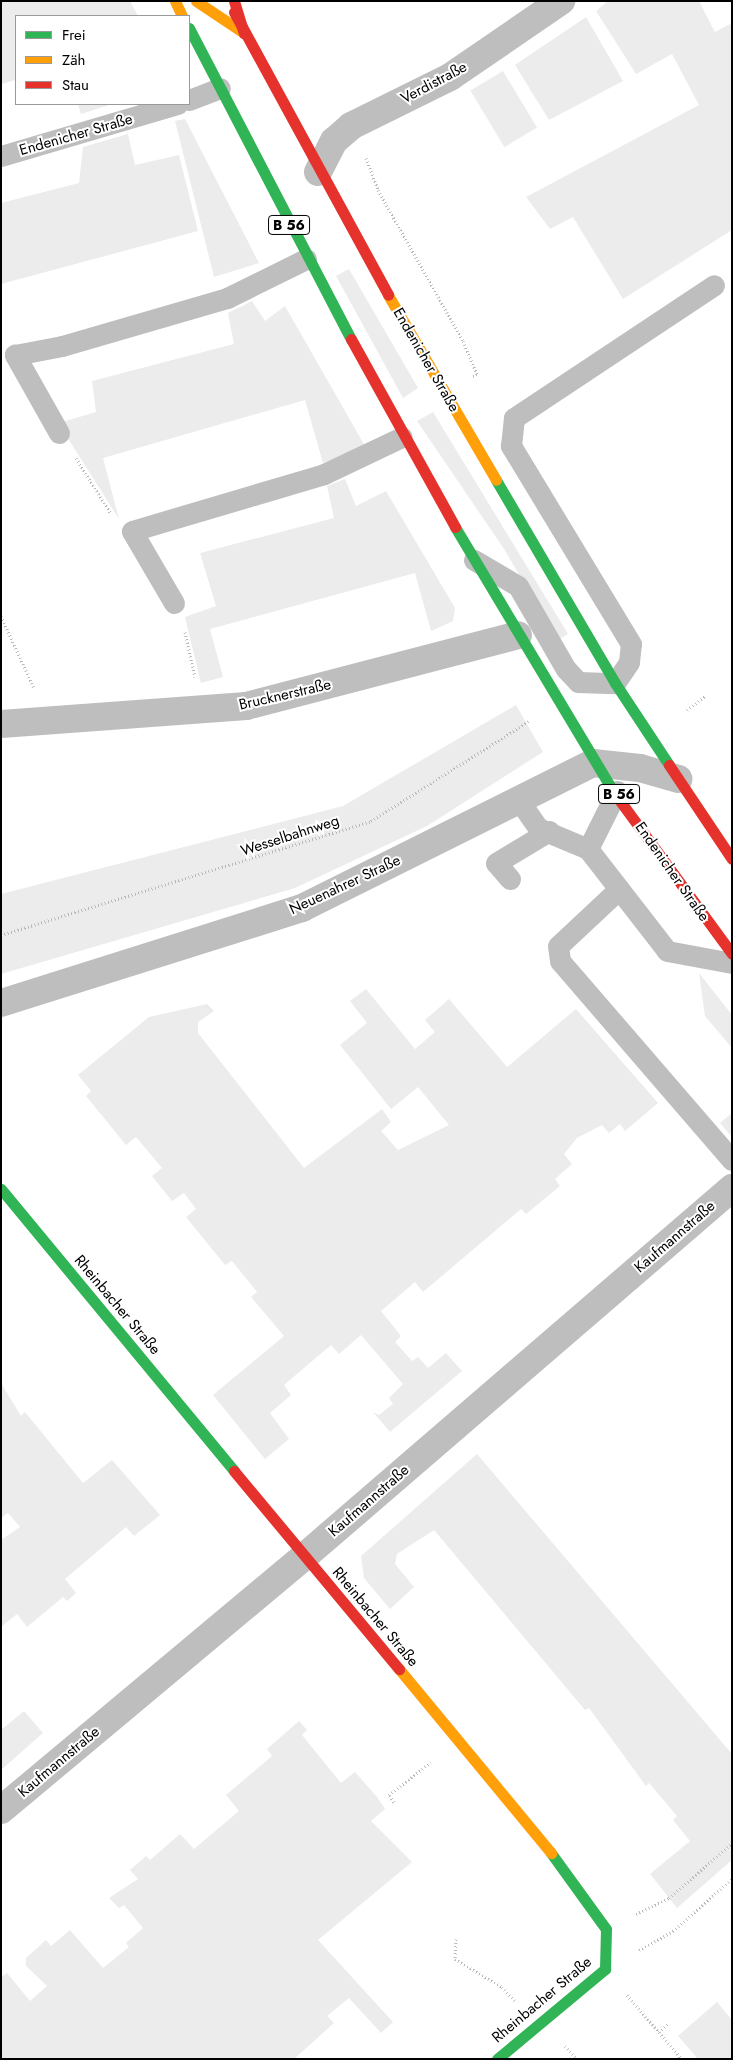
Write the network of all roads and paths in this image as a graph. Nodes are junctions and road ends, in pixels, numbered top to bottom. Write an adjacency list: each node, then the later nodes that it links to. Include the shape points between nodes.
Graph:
1 (175, 1): 6 (main road)
2 (196, 1): 8 (main road, Endenicher Straße)
3 (229, 1): 8 (main road, Endenicher Straße)
4 (234, 1): 8 (main road)
5 (561, 1): 12 (street, Verdistraße, via 450,77)
6 (182, 15)
7 (190, 30): 9 (main road, Endenicher Straße / B 56)
8 (244, 33): 14 (main road, Endenicher Straße)
9 (220, 88): 10 (lane); 15 (main road, Endenicher Straße / B 56)
10 (190, 100)
11 (175, 105): 13 (lane, Endenicher Straße)
12 (351, 126): 14 (street, Verdistraße, via 334,142); 17 (path, via 378,190)
13 (1, 156)
14 (318, 172): 25 (main road, Endenicher Straße)
15 (306, 259): 18 (lane, via 227,298 62,346 15,355); 19 (main road, Endenicher Straße / B 56)
16 (714, 285): 25 (lane, via 514,418 511,446 632,644 629,662)
17 (477, 374)
18 (59, 433): 20 (path, via 117,522)
19 (402, 437): 20 (lane, via 324,474); 21 (main road, Endenicher Straße / B 56)
20 (132, 531): 22 (lane)
21 (474, 560): 24 (main road, Endenicher Straße / B 56); 25 (lane, Endenicher Straße, via 518,586 566,669 578,682)
22 (174, 603): 29 (path)
23 (1, 616): 30 (path)
24 (518, 635): 27 (main road, Endenicher Straße / B 56); 29 (street, Brucknerstraße, via 246,706)
25 (616, 683): 33 (main road, Endenicher Straße)
26 (706, 695): 28 (path)
27 (560, 703): 32 (main road, Endenicher Straße / B 56); 41 (path, Wesselbahnweg, via 371,822)
28 (687, 710)
29 (204, 712): 30 (street, Brucknerstraße)
30 (47, 719): 31 (street, Brucknerstraße)
31 (1, 724)
32 (593, 764): 33 (street, via 640,768); 34 (main road, Endenicher Straße / B 56); 35 (street, Neuenahrer Straße)
33 (678, 779): 38 (main road, Endenicher Straße)
34 (617, 791): 37 (lane); 42 (main road, Endenicher Straße / B 56, via 678,884)
35 (520, 802): 36 (lane, via 532,822); 44 (street, Neuenahrer Straße, via 302,908)
36 (549, 831): 37 (lane); 39 (lane, via 496,863)
37 (591, 842): 40 (lane)
38 (732, 859)
39 (510, 879)
40 (619, 889): 43 (lane, via 667,951); 45 (lane, via 559,936 560,961)
41 (1, 935)
42 (732, 954)
43 (732, 963)
44 (1, 1003)
45 (732, 1160)
46 (732, 1188): 48 (street, Kaufmannstraße)
47 (1, 1189): 48 (main road, Rheinbacher Straße)
48 (305, 1556): 49 (main road, Rheinbacher Straße); 51 (street, Kaufmannstraße)
49 (457, 1740): 50 (path, via 389,1795); 54 (main road, Rheinbacher Straße, via 584,1893)
50 (394, 1802)
51 (1, 1810)
52 (732, 1843): 54 (path, via 670,1898)
53 (732, 1879): 55 (path)
54 (606, 1929): 57 (main road, Rheinbacher Straße)
55 (673, 1930)
56 (456, 1940): 58 (path, via 455,1959)
57 (605, 1969): 60 (path); 61 (main road, Rheinbacher Straße)
58 (512, 1998)
59 (668, 2024): 60 (path)
60 (659, 2032): 62 (path)
61 (497, 2059)
62 (682, 2059)

